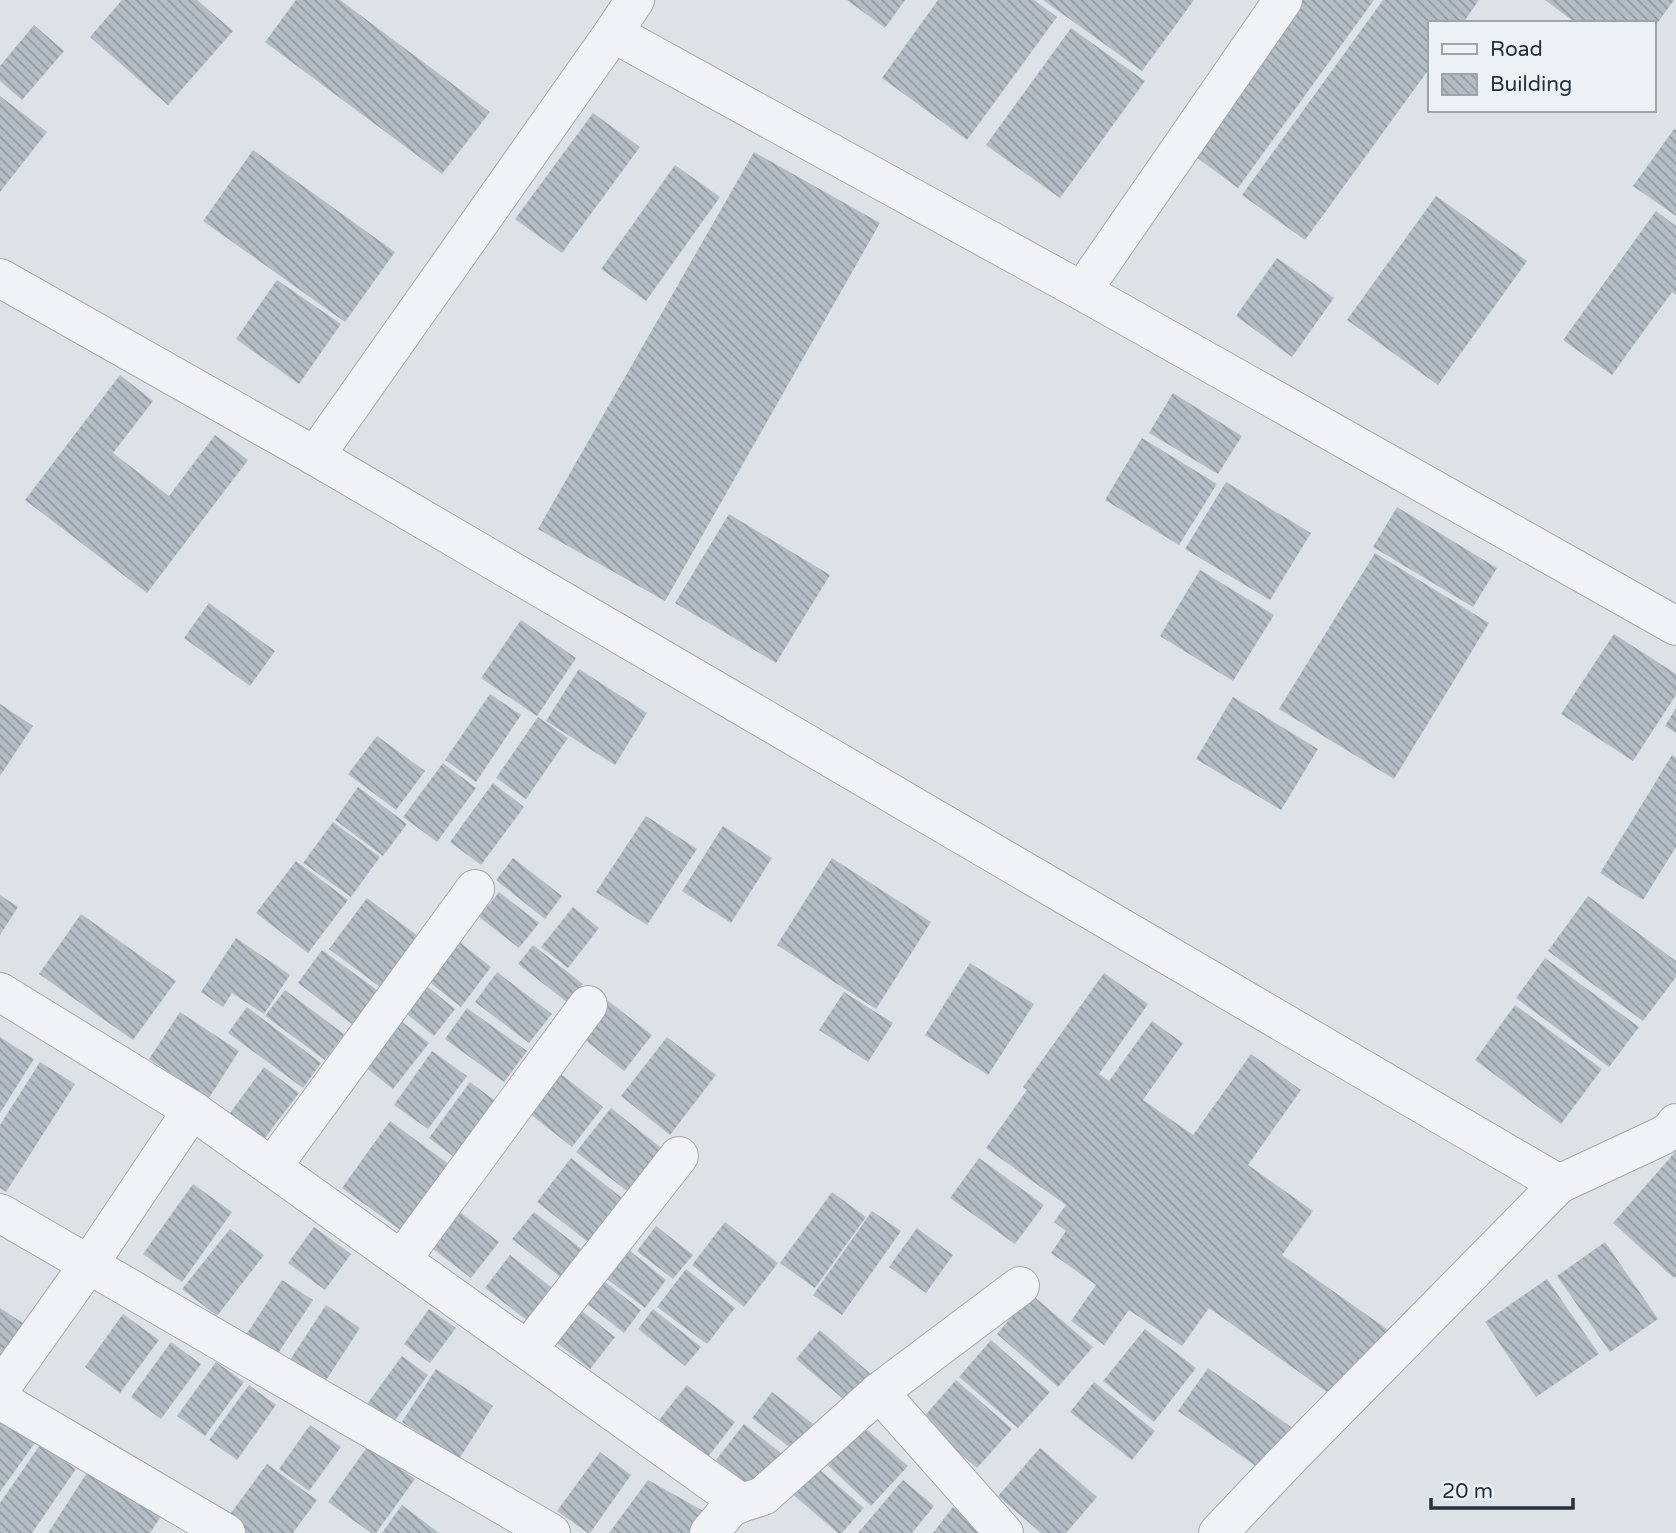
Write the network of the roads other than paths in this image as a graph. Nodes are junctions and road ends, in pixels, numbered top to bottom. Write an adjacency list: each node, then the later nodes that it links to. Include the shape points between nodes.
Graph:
1 (635, 0): 3 (street)
2 (1283, 0): 5 (street)
3 (613, 33): 5 (street); 6 (street)
4 (0, 278): 6 (street)
5 (1082, 291): 7 (street)
6 (315, 456): 15 (street)
7 (1676, 626)
8 (475, 889): 14 (street)
9 (0, 992): 11 (street)
10 (588, 1004): 17 (street)
11 (192, 1110): 14 (street); 18 (street)
12 (1676, 1123): 15 (street, via 1662,1136)
13 (679, 1156): 20 (street)
14 (272, 1167): 17 (street)
15 (1559, 1184): 29 (street)
16 (0, 1213): 18 (street)
17 (401, 1259): 20 (street)
18 (89, 1264): 21 (street); 26 (street)
19 (1020, 1286): 22 (street)
20 (528, 1349): 24 (street)
21 (0, 1389)
22 (879, 1392): 24 (street, via 763,1496); 28 (street)
23 (0, 1400): 25 (street)
24 (741, 1503): 27 (street, via 730,1508)
25 (226, 1533)
26 (551, 1533)
27 (709, 1533)
28 (1004, 1533)
29 (1218, 1533)

